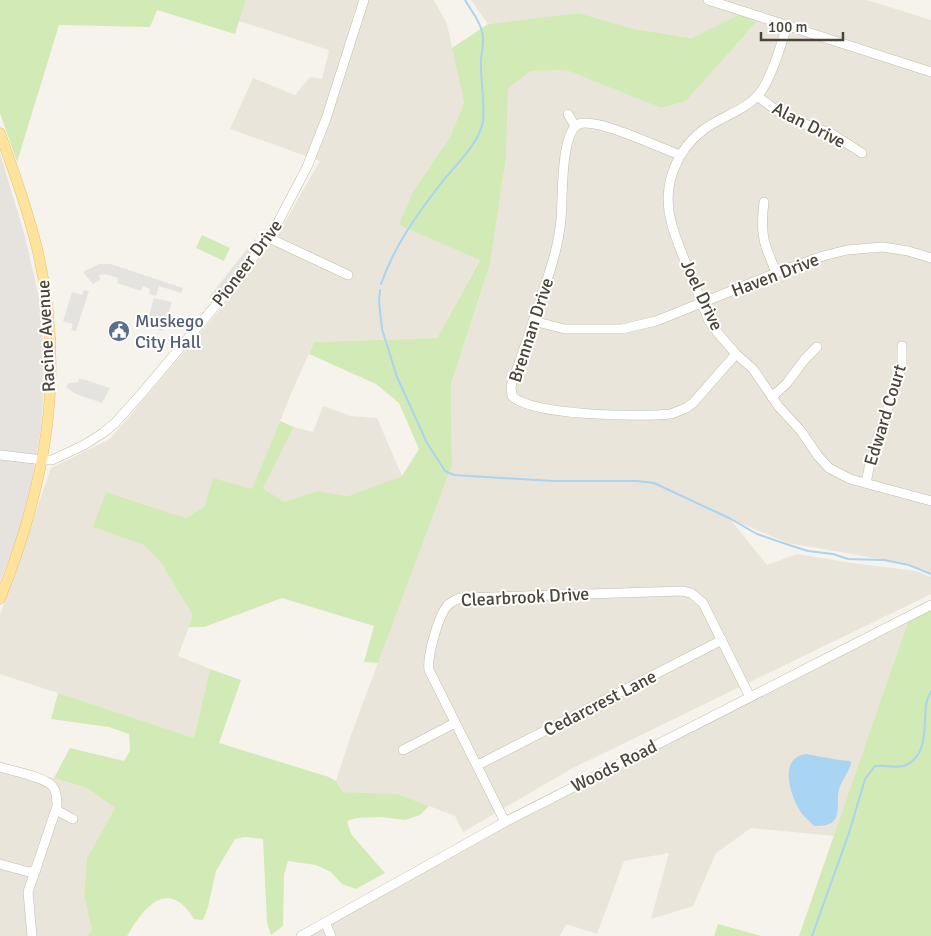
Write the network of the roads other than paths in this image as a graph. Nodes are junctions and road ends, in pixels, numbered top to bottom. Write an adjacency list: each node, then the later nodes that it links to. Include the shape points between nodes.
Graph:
1 (364, 0): 12 (street, Pioneer Drive, via 313,153)
2 (708, 0): 3 (street)
3 (786, 26): 4 (street); 5 (street, Joel Drive, via 772,70)
4 (931, 72)
5 (757, 96): 9 (street, Alan Drive, via 780,113 832,134); 10 (street, Joel Drive, via 741,110 704,129)
6 (568, 114): 7 (street)
7 (575, 126): 10 (street, via 585,122 607,127); 18 (street, Brennan Drive, via 563,175 557,245)
8 (0, 133): 24 (main road, Racine Avenue, via 33,233 45,292 51,362)
9 (862, 153)
10 (680, 156): 17 (street, Joel Drive, via 669,184 669,214)
11 (764, 202): 16 (street, via 762,231)
12 (269, 238): 15 (street); 24 (street, Pioneer Drive, via 178,352 115,423 84,446 58,458)
13 (931, 248): 14 (street)
14 (930, 257): 16 (street, Haven Drive, via 891,248 864,247 832,253)
15 (348, 274)
16 (776, 274): 17 (street, Haven Drive)
17 (702, 304): 18 (street, Haven Drive, via 649,324 622,329 565,329); 21 (street, Joel Drive, via 709,321)
18 (533, 321): 21 (street, Brennan Drive, via 508,398 561,412 671,414 693,403)
19 (902, 346): 25 (street, Edward Court, via 902,366)
20 (817, 347): 22 (street)
21 (736, 354): 22 (street, Joel Drive, via 753,370)
22 (772, 397): 25 (street, Joel Drive, via 829,468 842,476)
23 (0, 454): 24 (street)
24 (43, 460): 27 (main road, Racine Avenue, via 23,538)
25 (866, 483): 26 (street, Joel Drive)
26 (931, 501)
27 (0, 599)
28 (931, 605): 30 (street, Woods Road)
29 (722, 640): 30 (street, Clearbrook Drive); 31 (street, Clearbrook Drive, via 703,603 697,596 686,592 460,598 444,611 428,664); 33 (street, Cedarcrest Lane)
30 (750, 697): 37 (street, Woods Road)
31 (456, 723): 32 (street); 33 (street, Clearbrook Drive)
32 (403, 750)
33 (478, 765): 37 (street, Clearbrook Drive)
34 (0, 767): 35 (street, via 47,782 54,788)
35 (56, 810): 36 (street); 39 (street)
36 (73, 819)
37 (505, 822): 40 (street, Woods Road)
38 (0, 864): 39 (street, via 29,872)
39 (36, 870): 41 (street, via 28,892)
40 (325, 922): 42 (street, Woods Road); 43 (street)
41 (32, 936)
42 (301, 936)
43 (331, 936)

